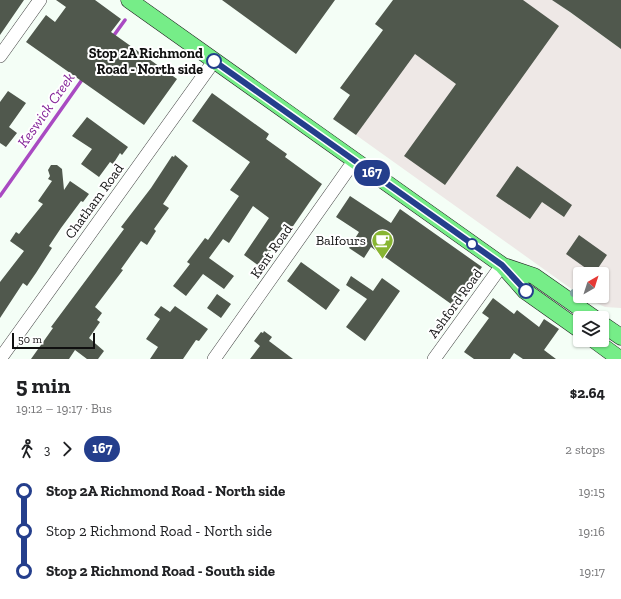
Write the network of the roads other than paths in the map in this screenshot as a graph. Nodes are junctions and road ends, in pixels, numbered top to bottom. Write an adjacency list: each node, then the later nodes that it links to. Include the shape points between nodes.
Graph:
1 (40, 0): 3 (street)
2 (129, 0): 4 (main road)
3 (0, 56)
4 (214, 61): 5 (main road); 14 (street, Chatham Road)
5 (354, 161): 6 (main road); 15 (street, Kent Road)
6 (502, 265): 7 (main road, via 534,276); 10 (main road, via 526,291); 16 (street, Ashford Road)
7 (584, 311)
8 (609, 323): 9 (main road)
9 (621, 324)
10 (573, 325)
11 (609, 328): 12 (main road)
12 (621, 337)
13 (604, 347): 17 (main road)
14 (0, 359)
15 (214, 359)
16 (434, 359)
17 (620, 359)

